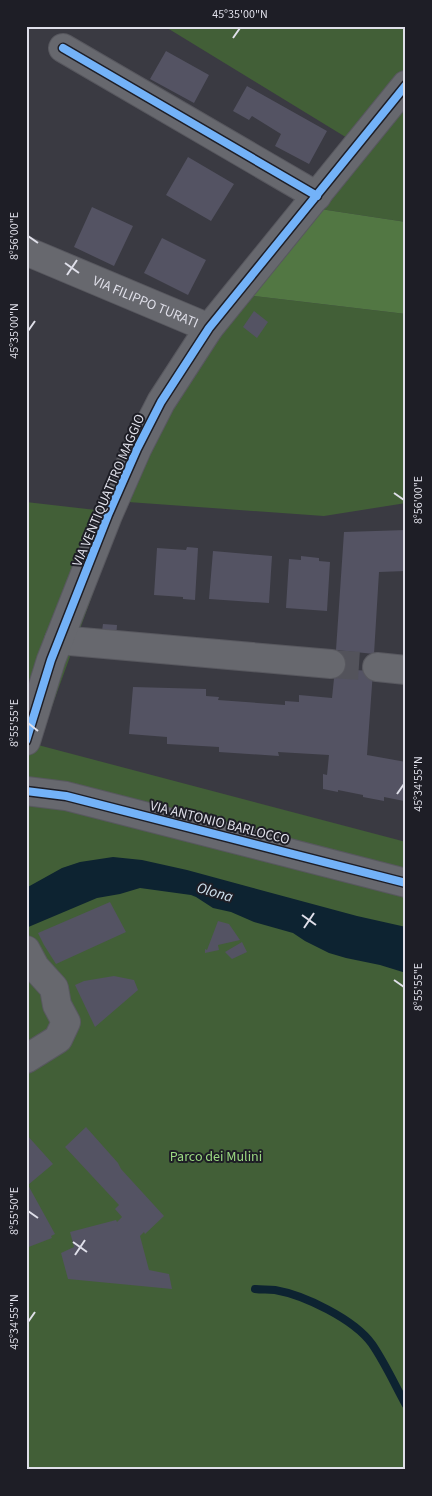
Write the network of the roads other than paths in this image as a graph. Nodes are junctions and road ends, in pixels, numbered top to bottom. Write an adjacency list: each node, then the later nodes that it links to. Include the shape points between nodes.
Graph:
1 (63, 48): 3 (street)
2 (406, 85): 3 (street, VIA VENTIQUATTRO MAGGIO)
3 (316, 196): 5 (street, VIA VENTIQUATTRO MAGGIO)
4 (26, 251): 5 (street, VIA FILIPPO TURATI)
5 (209, 328): 6 (street, VIA VENTIQUATTRO MAGGIO, via 161,402 137,449)
6 (59, 640): 7 (street); 10 (street, VIA VENTIQUATTRO MAGGIO)
7 (331, 664)
8 (377, 667): 9 (street)
9 (406, 670)
10 (26, 741)
11 (26, 792): 12 (street, VIA ANTONIO BARLOCCO, via 66,796)
12 (406, 883)
13 (26, 950): 14 (street, via 35,967 54,988 66,1022 58,1039)
14 (26, 1059)

